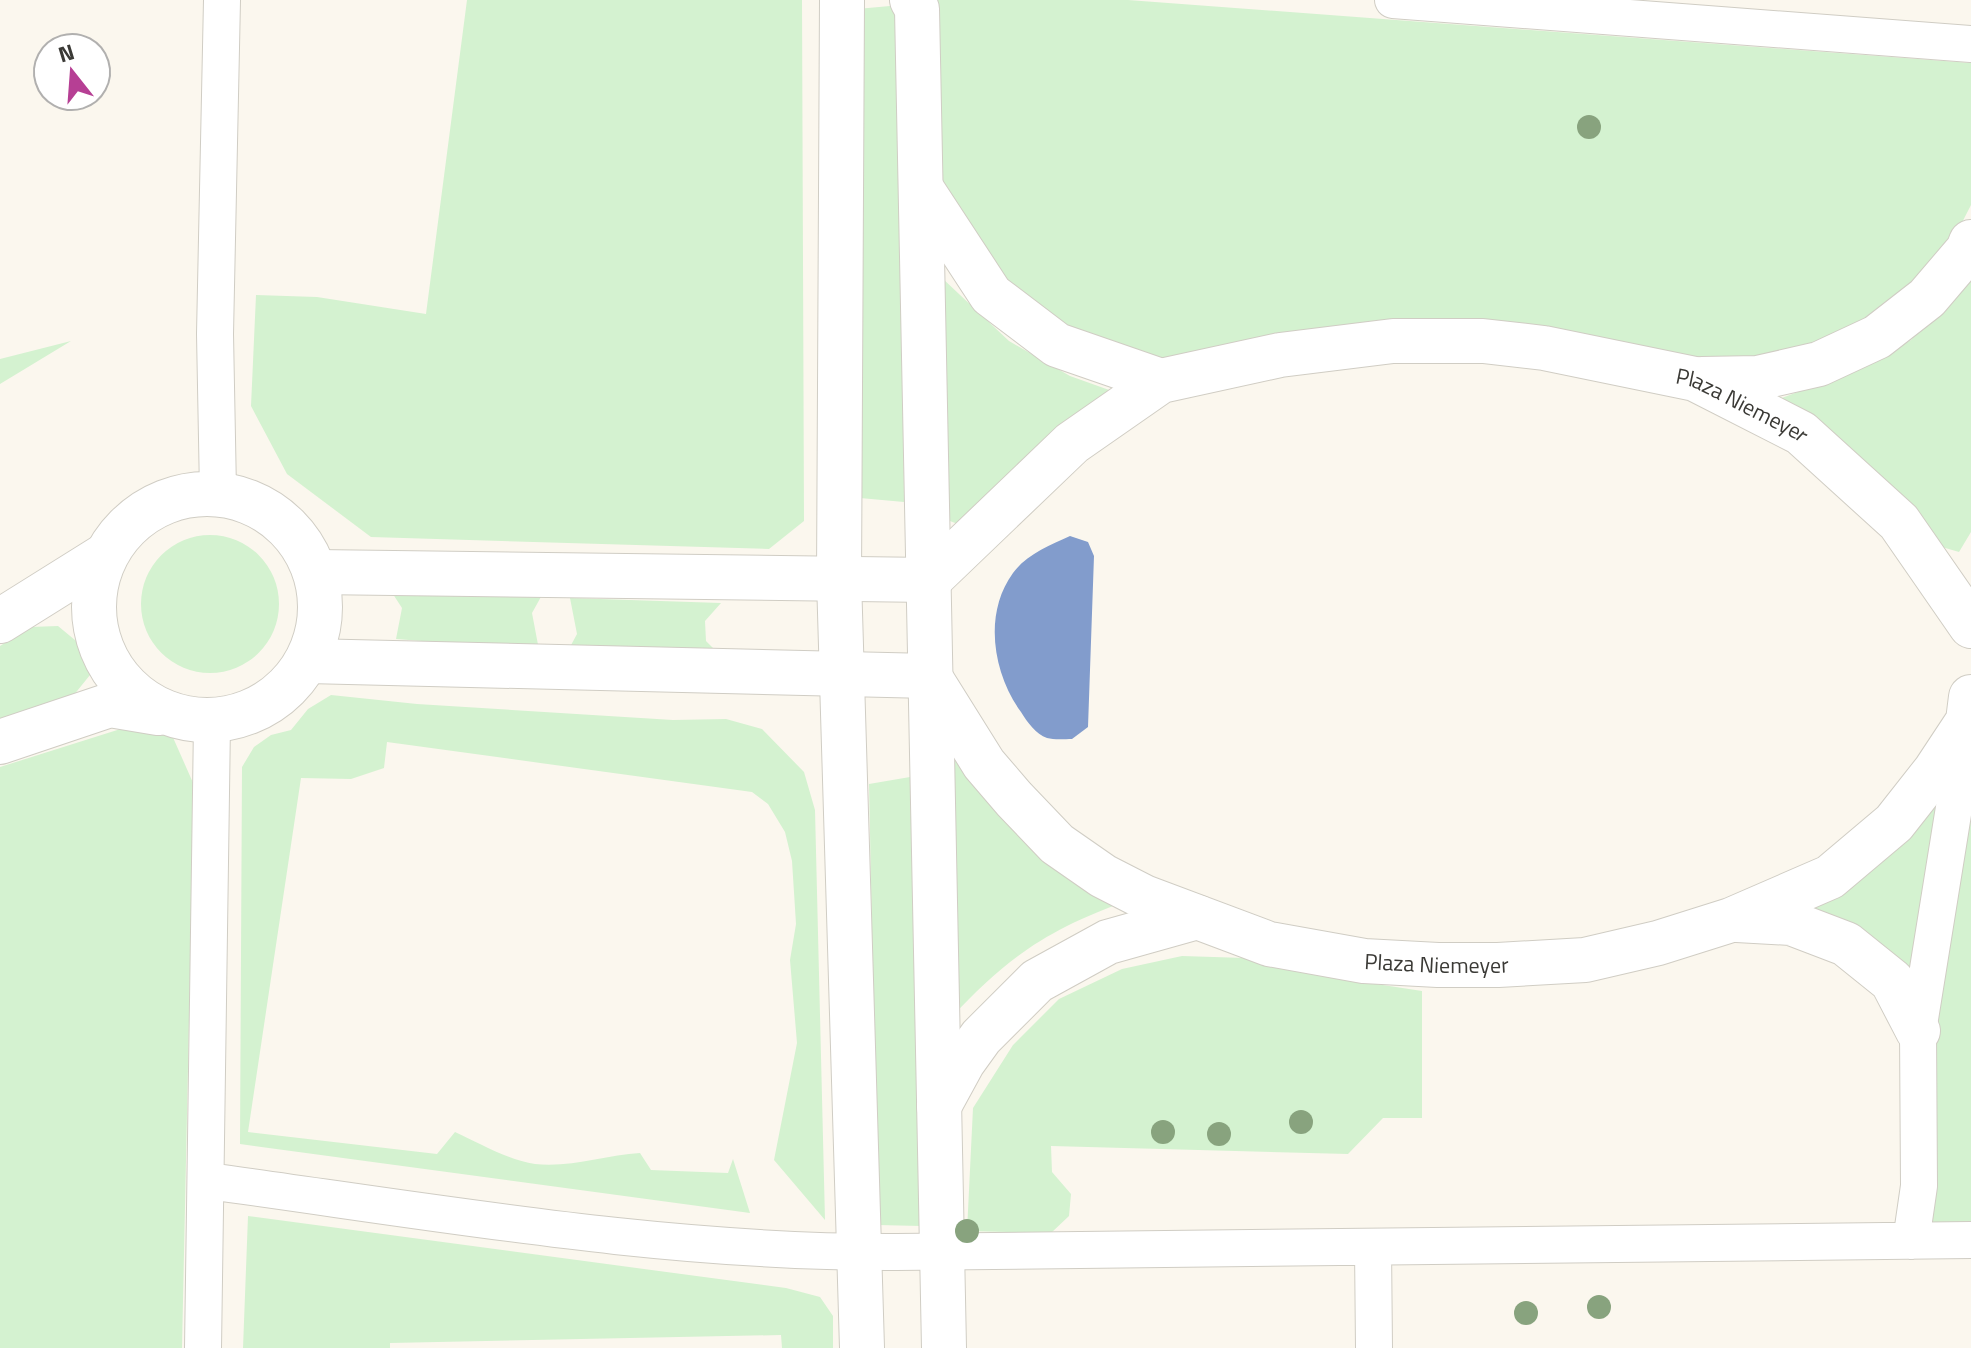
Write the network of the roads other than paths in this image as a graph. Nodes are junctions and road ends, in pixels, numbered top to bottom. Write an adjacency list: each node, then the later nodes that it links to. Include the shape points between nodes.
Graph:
1 (222, 0): 11 (street, via 215,334)
2 (842, 0): 14 (street)
3 (912, 0): 7 (street, via 917,9)
4 (1393, 0): 5 (street)
5 (1462, 3): 6 (street)
6 (1971, 44)
7 (921, 188): 10 (street, via 991,295 1057,345); 15 (street)
8 (1971, 242): 9 (street, via 1927,298 1877,337 1819,364 1758,378)
9 (1695, 379): 10 (street, Plaza Niemeyer, via 1544,348 1483,341 1393,341 1280,355); 17 (street, Plaza Niemeyer, via 1801,433 1899,522)
10 (1161, 381): 15 (street, Plaza Niemeyer, via 1072,443)
11 (218, 491): 12 (street, via 182,496 137,518); 13 (street, via 268,511 297,537)
12 (104, 556): 16 (street); 21 (street, via 92,616 112,673)
13 (316, 572): 14 (street); 18 (street, via 321,617)
14 (839, 579): 15 (street); 19 (street)
15 (929, 580): 20 (street)
16 (0, 621)
17 (1971, 626)
18 (308, 661): 19 (street); 23 (street, via 269,704)
19 (842, 674): 20 (street); 34 (street)
20 (929, 676): 25 (street, Plaza Niemeyer, via 984,764 1057,844 1103,876); 28 (street)
21 (158, 713): 23 (street); 24 (street, via 110,705)
22 (1970, 713): 26 (street, Plaza Niemeyer, via 1935,771 1894,823 1830,877); 27 (street)
23 (212, 723): 29 (street)
24 (0, 742)
25 (1197, 917): 26 (street, Plaza Niemeyer, via 1269,944 1364,961 1438,965 1585,960); 28 (street, via 1108,942 1037,981 981,1037)
26 (1731, 920): 27 (street, via 1791,923 1846,944 1892,981)
27 (1918, 1031): 31 (street, via 1919,1186)
28 (938, 1108): 33 (street)
29 (208, 1181): 34 (street, via 641,1240); 35 (street)
30 (1971, 1240): 31 (street)
31 (1911, 1241): 32 (street)
32 (1373, 1247): 33 (street); 38 (street)
33 (942, 1252): 34 (street); 37 (street)
34 (859, 1253): 36 (street)
35 (203, 1348)
36 (862, 1348)
37 (944, 1348)
38 (1374, 1348)

